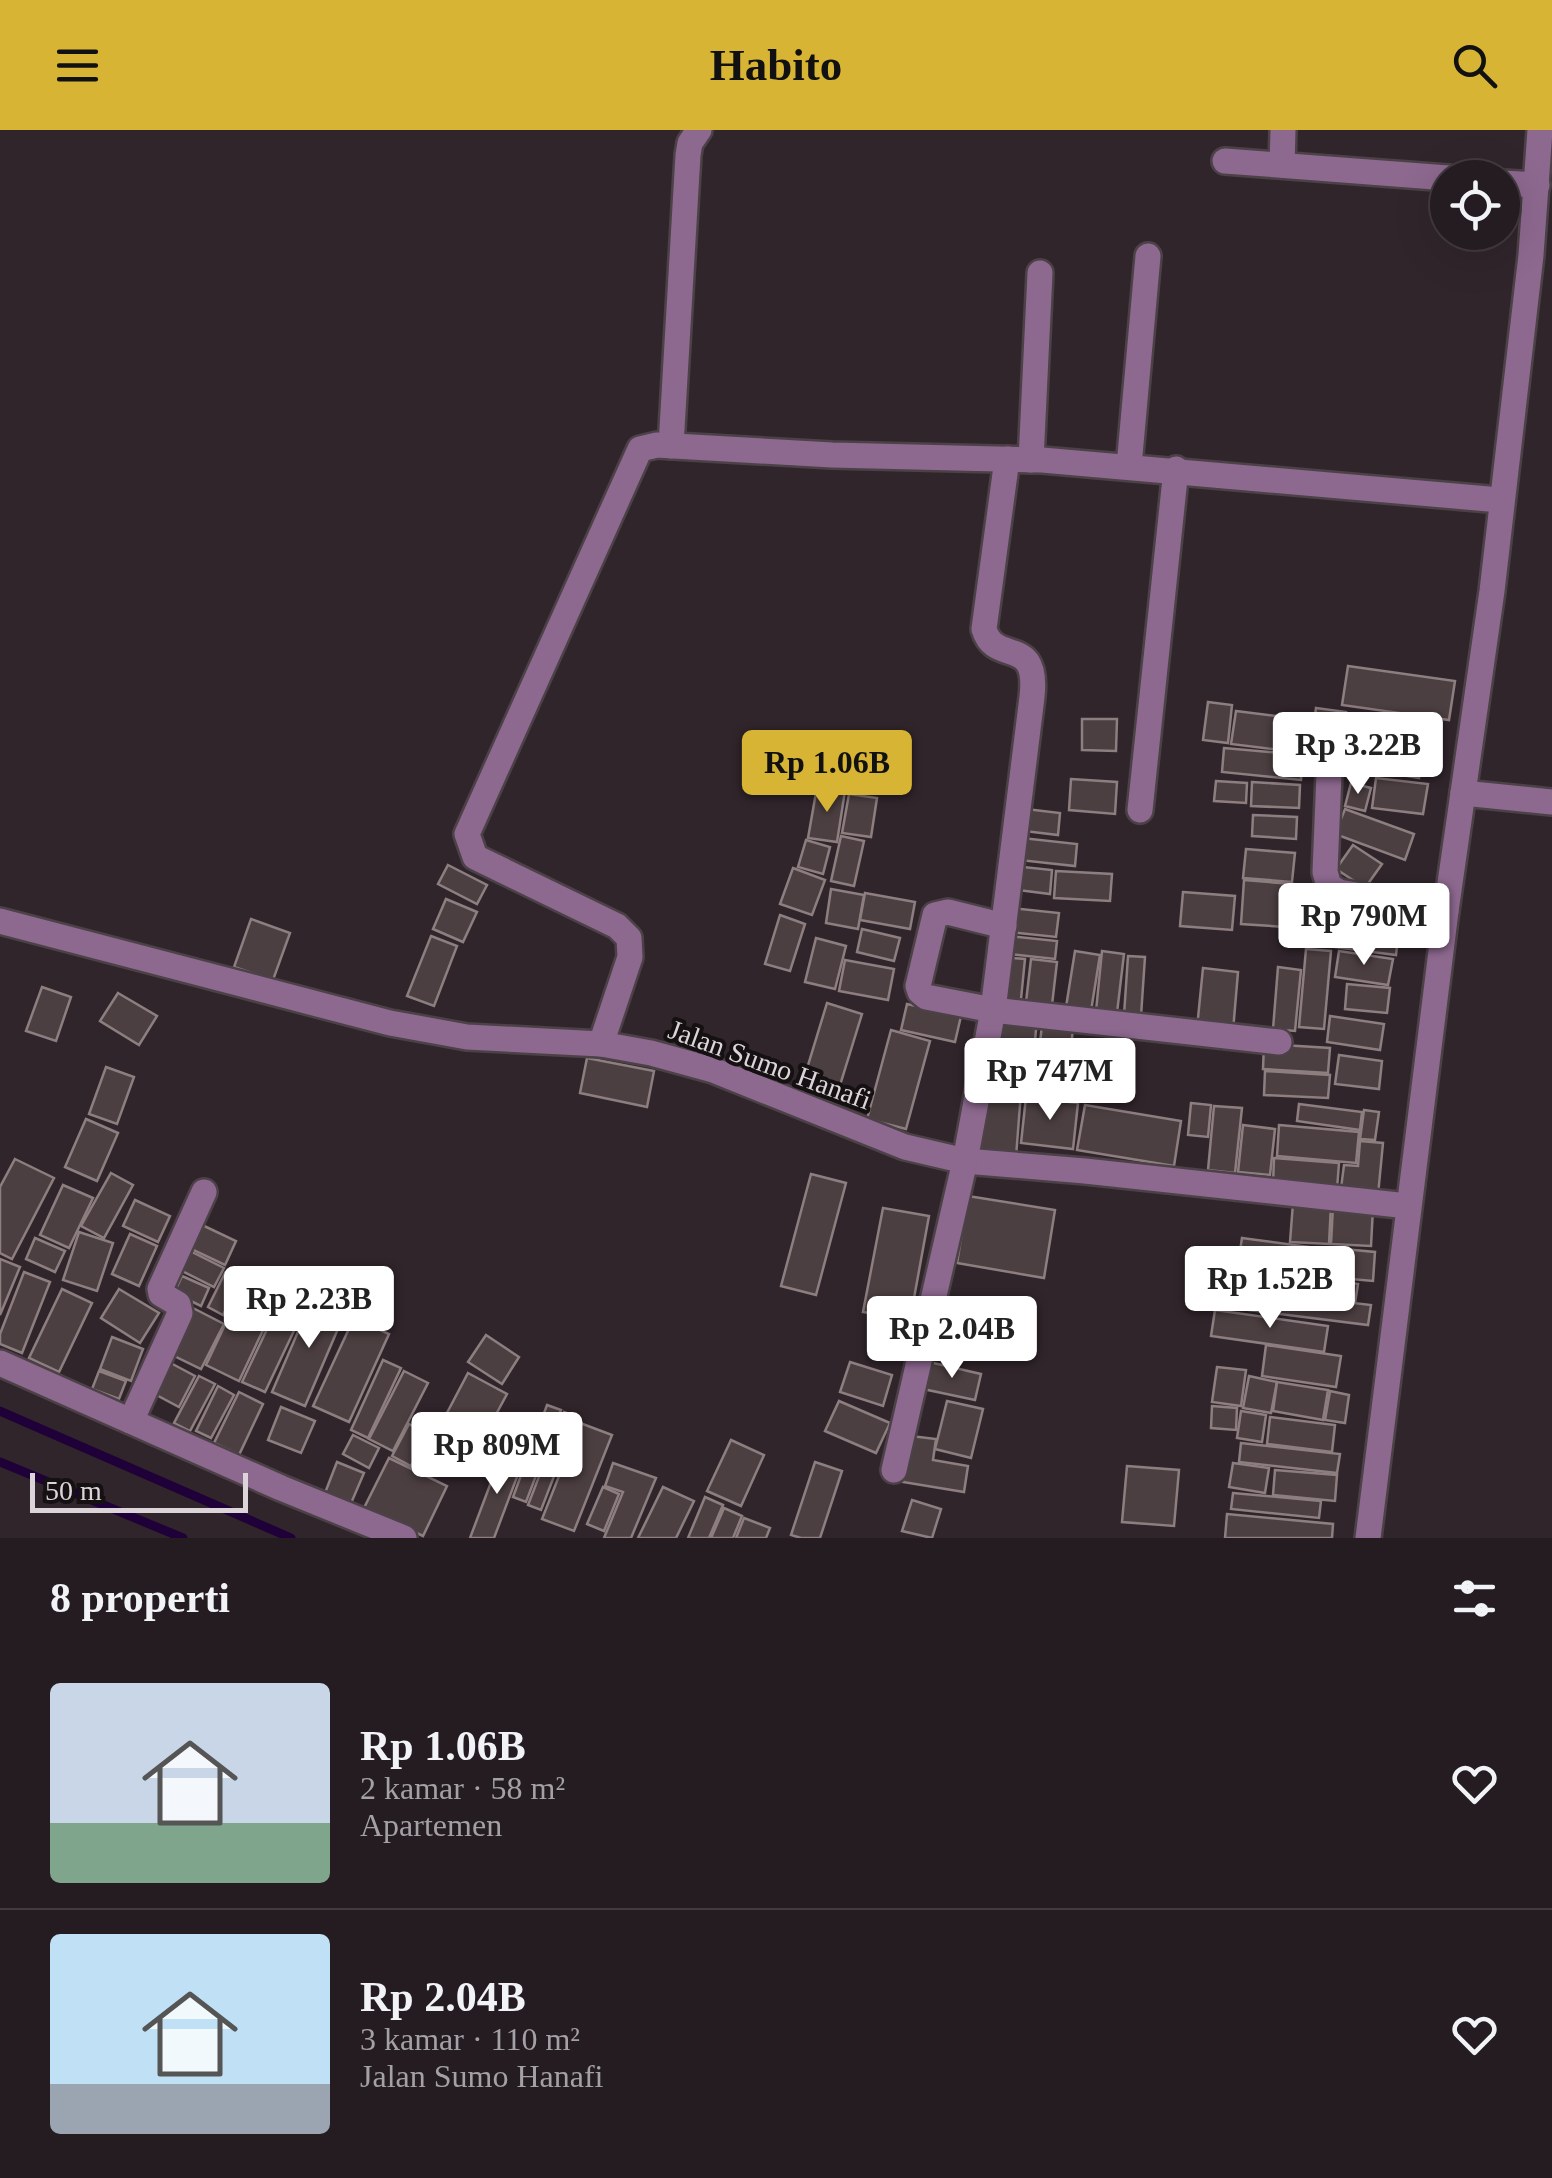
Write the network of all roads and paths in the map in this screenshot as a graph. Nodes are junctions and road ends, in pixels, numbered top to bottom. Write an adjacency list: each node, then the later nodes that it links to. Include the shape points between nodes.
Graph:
1 (699, 130): 12 (street, via 688,155)
2 (1283, 130): 5 (street)
3 (1540, 130): 8 (street)
4 (1226, 161): 5 (street)
5 (1282, 165): 6 (street)
6 (1430, 177)
7 (1520, 184): 8 (street)
8 (1537, 185): 9 (street)
9 (1541, 248): 16 (street)
10 (1148, 256): 14 (street)
11 (1040, 274): 13 (street)
12 (671, 446): 13 (street); 26 (street, via 649,445 634,456 467,834 471,852 482,861 618,926 629,938 630,957)
13 (1019, 460): 14 (street); 23 (street, via 984,629 990,641 1030,662 1034,680)
14 (1129, 466): 15 (street)
15 (1176, 470): 16 (street); 20 (street)
16 (1500, 500): 18 (street)
17 (1329, 774): 21 (street, via 1329,886)
18 (1463, 793): 19 (street); 21 (street)
19 (1552, 802)
20 (1140, 810)
21 (1446, 910): 29 (street)
22 (0, 921): 26 (street, Jalan Sumo Hanafi, via 390,1023 468,1037)
23 (1004, 926): 24 (street); 24 (street, via 948,912 935,915 918,986 926,997)
24 (993, 1010): 25 (street); 27 (street)
25 (1279, 1042)
26 (601, 1044): 27 (street, Jalan Sumo Hanafi, via 712,1070 905,1146)
27 (965, 1162): 29 (street, Jalan Sumo Hanafi); 32 (street)
28 (204, 1192): 31 (street, via 160,1288 180,1313)
29 (1408, 1206): 34 (street)
30 (0, 1363): 31 (street)
31 (132, 1422): 33 (street)
32 (894, 1470)
33 (404, 1538)
34 (1368, 1538)

